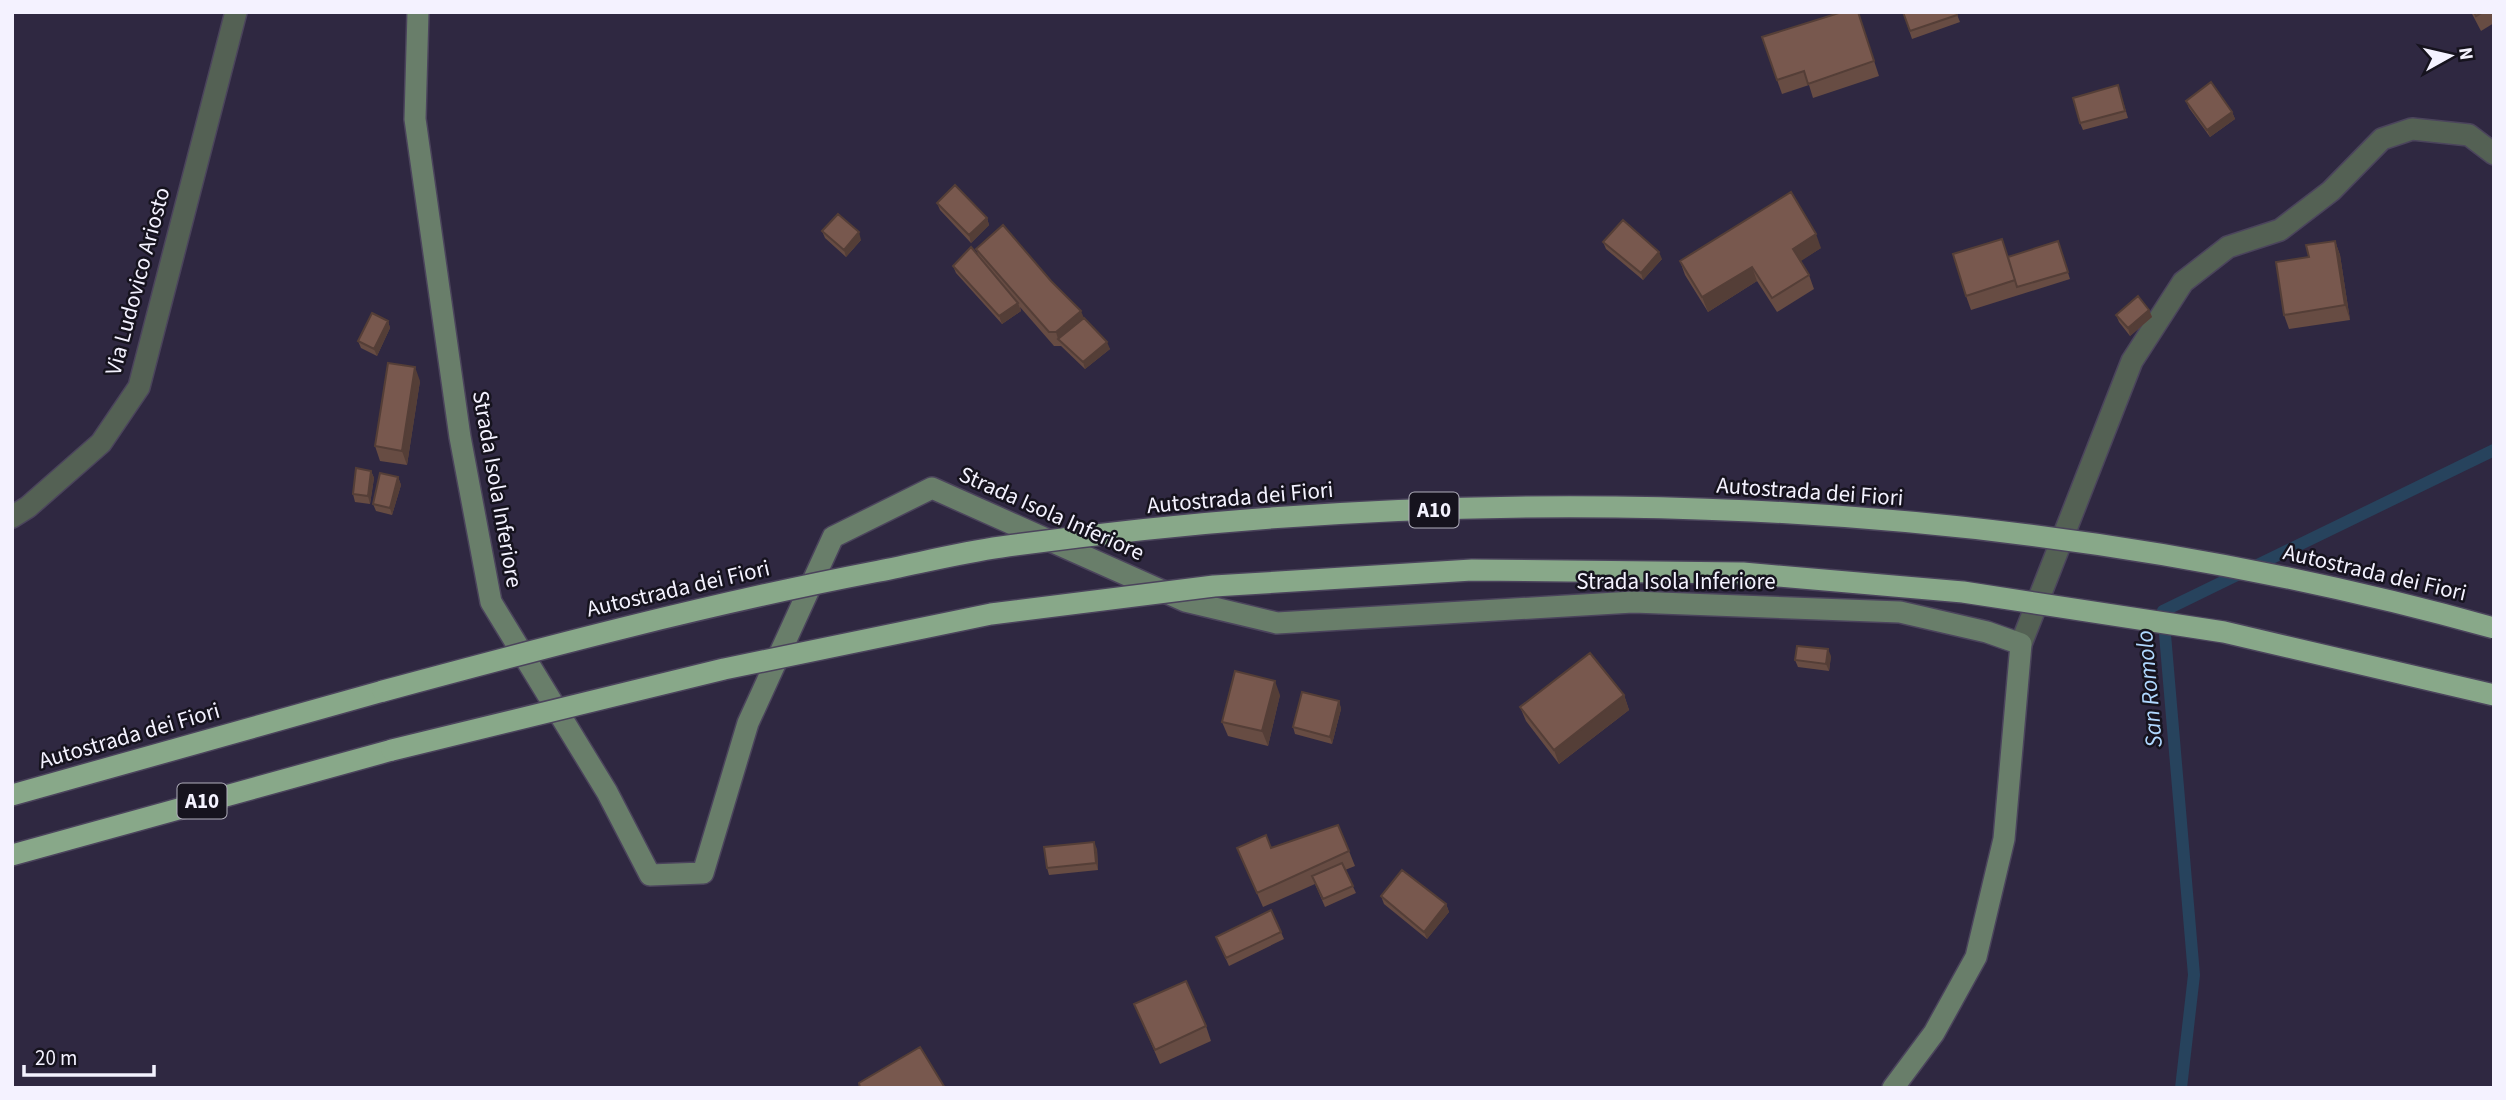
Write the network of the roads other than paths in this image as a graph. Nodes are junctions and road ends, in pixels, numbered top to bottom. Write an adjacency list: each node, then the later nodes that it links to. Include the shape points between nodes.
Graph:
1 (236, 12): 4 (street, Via Ludovico Ariosto, via 138,387 101,443)
2 (418, 12): 6 (street, Strada Isola Inferiore, via 415,120 460,437 491,602 607,792 650,875 704,873 748,723 833,537 932,488 1185,601 1277,623 1633,602 1900,612 1987,632)
3 (2494, 154): 6 (street, via 2469,135 2412,129 2382,139 2331,191 2280,230 2228,247 2183,282 2132,361)
4 (12, 517)
5 (2494, 628): 8 (highway, Autostrada dei Fiori / A10, bridge, via 2221,564 1988,531 1774,512 1522,506 1251,519 997,548 772,592 577,639)
6 (2021, 645): 10 (street, via 2004,839 1976,957 1934,1033)
7 (2494, 695): 9 (highway, A10, bridge, via 2224,632 1963,592 1743,573 1472,570 1214,586 991,614 724,669 393,750)
8 (12, 795)
9 (12, 855)
10 (1893, 1088)

